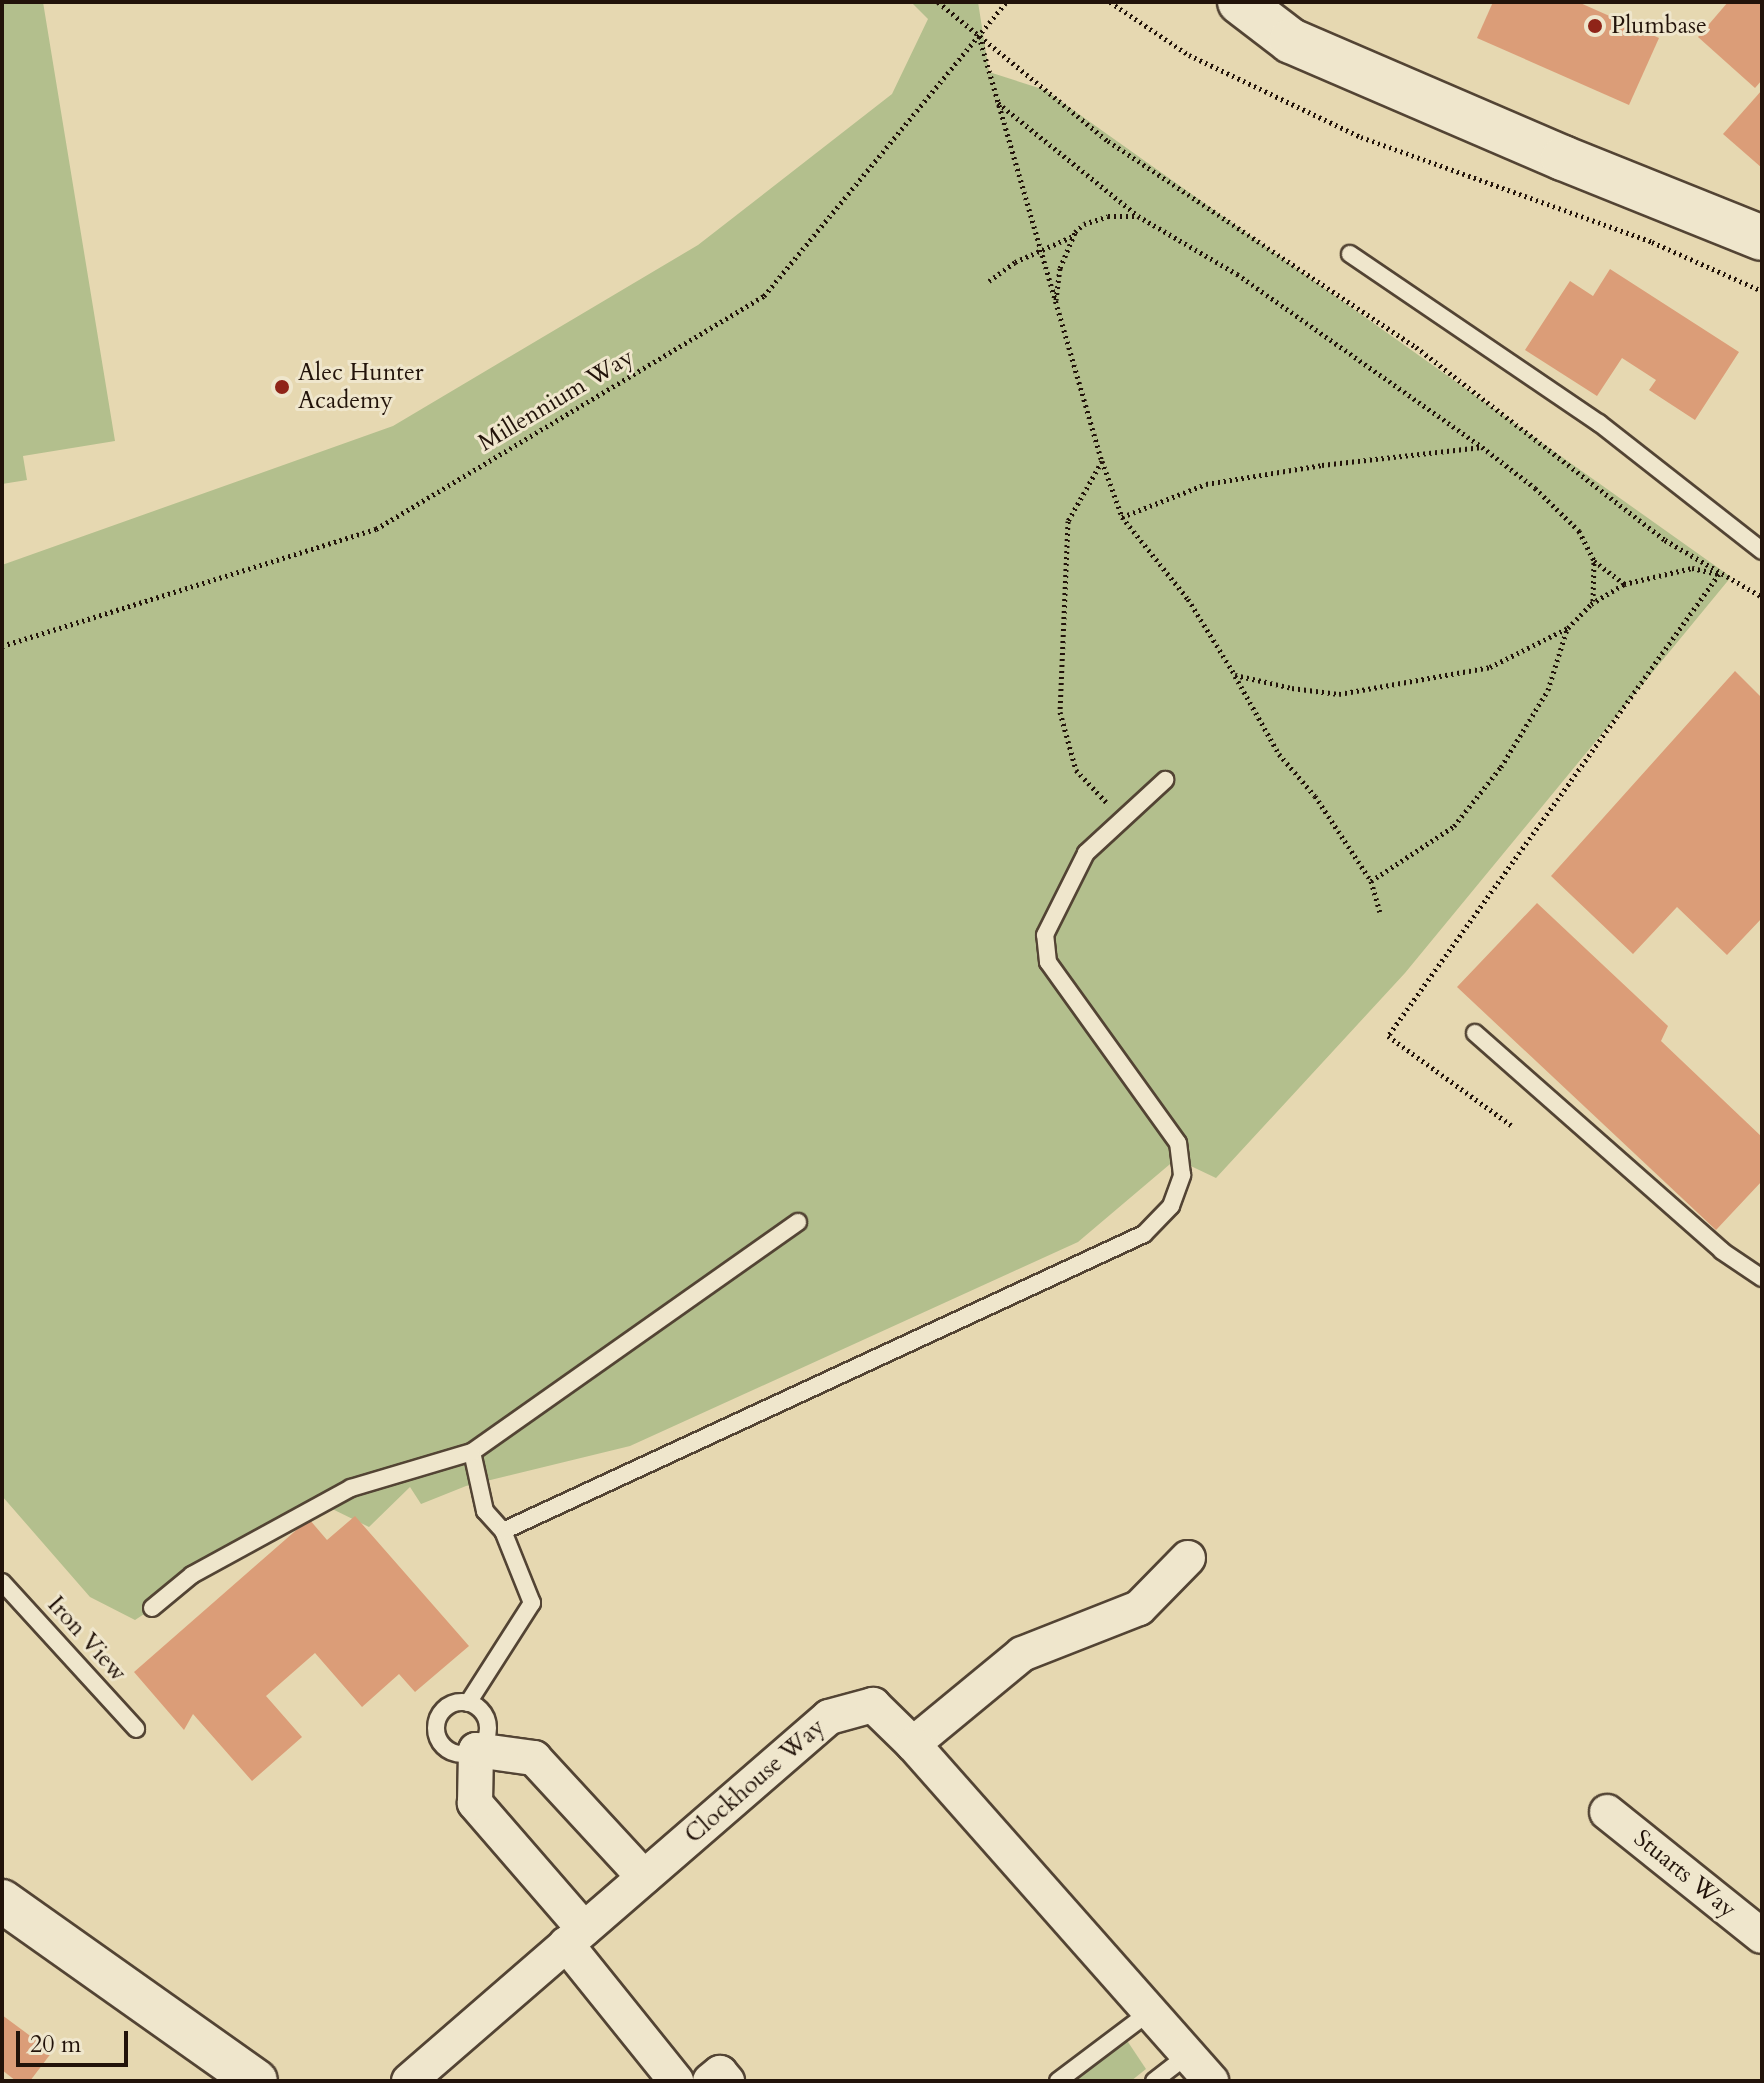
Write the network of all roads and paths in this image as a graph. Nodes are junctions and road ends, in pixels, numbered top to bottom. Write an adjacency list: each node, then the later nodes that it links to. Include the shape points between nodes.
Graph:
1 (938, 2): 5 (path)
2 (1006, 2): 5 (path, Millennium Way)
3 (1110, 2): 13 (path, via 1189,55 1361,137 1652,242)
4 (1240, 2): 9 (main road, via 1291,41)
5 (979, 35): 6 (path); 20 (path, via 1108,141 1416,347 1665,540); 25 (path, Millennium Way, via 764,296 376,529)
6 (997, 103): 7 (path); 10 (path)
7 (1138, 216): 8 (path, via 1108,216 1084,224); 15 (path, via 1237,274)
8 (1073, 236): 10 (path); 14 (path, via 1060,268)
9 (1762, 238)
10 (1039, 251): 12 (path); 14 (path)
11 (1350, 254): 18 (lane, via 1599,423)
12 (989, 281)
13 (1762, 291)
14 (1055, 304): 16 (path)
15 (1482, 447): 17 (path, via 1206,484); 19 (path, via 1579,531)
16 (1102, 461): 17 (path); 28 (path, via 1068,521 1060,712 1076,770)
17 (1122, 517): 26 (path, via 1188,599)
18 (1762, 551)
19 (1594, 561): 21 (path); 23 (path)
20 (1719, 574): 21 (path, via 1692,568); 22 (path); 32 (path, via 1388,1036)
21 (1624, 584): 23 (path)
22 (1762, 597)
23 (1593, 602): 24 (path)
24 (1568, 628): 26 (path, via 1490,667 1339,694); 29 (path, via 1548,690 1501,767 1454,826)
25 (2, 646)
26 (1235, 675): 29 (path, via 1279,754 1315,796)
27 (1165, 780): 28 (lane)
28 (1122, 820): 36 (lane, via 1086,853 1045,935 1048,962 1178,1143 1182,1175 1171,1206 1144,1234)
29 (1371, 881): 30 (path)
30 (1380, 912)
31 (1475, 1033): 34 (lane, via 1722,1251)
32 (1511, 1125)
33 (798, 1222): 35 (lane)
34 (1762, 1278)
35 (472, 1452): 36 (lane, via 485,1511); 39 (lane, via 351,1488 192,1575)
36 (503, 1531): 40 (lane, via 532,1603)
37 (1188, 1558): 42 (street, via 1139,1608 1022,1654)
38 (2, 1582): 41 (lane, Iron View)
39 (152, 1608)
40 (468, 1703): 43 (lane, via 482,1712 487,1728); 43 (lane, via 445,1709 436,1732 451,1752)
41 (136, 1729)
42 (913, 1744): 45 (street, Clockhouse Way, via 873,1705 829,1717); 49 (street, Clockhouse Way)
43 (476, 1750): 45 (street, via 534,1758); 48 (street, via 475,1803)
44 (1607, 1812): 47 (street, Stuarts Way)
45 (644, 1877): 48 (street, Clockhouse Way)
46 (2, 1901): 51 (street)
47 (1762, 1936)
48 (575, 1937): 52 (street, Clockhouse Way); 53 (street)
49 (1151, 2011): 50 (street, Clockhouse Way); 56 (lane)
50 (1189, 2054): 57 (lane); 58 (street, Clockhouse Way)
51 (256, 2081)
52 (409, 2081)
53 (676, 2081)
54 (710, 2081): 55 (street, via 720,2073)
55 (727, 2081)
56 (1058, 2081)
57 (1154, 2081)
58 (1211, 2081)

